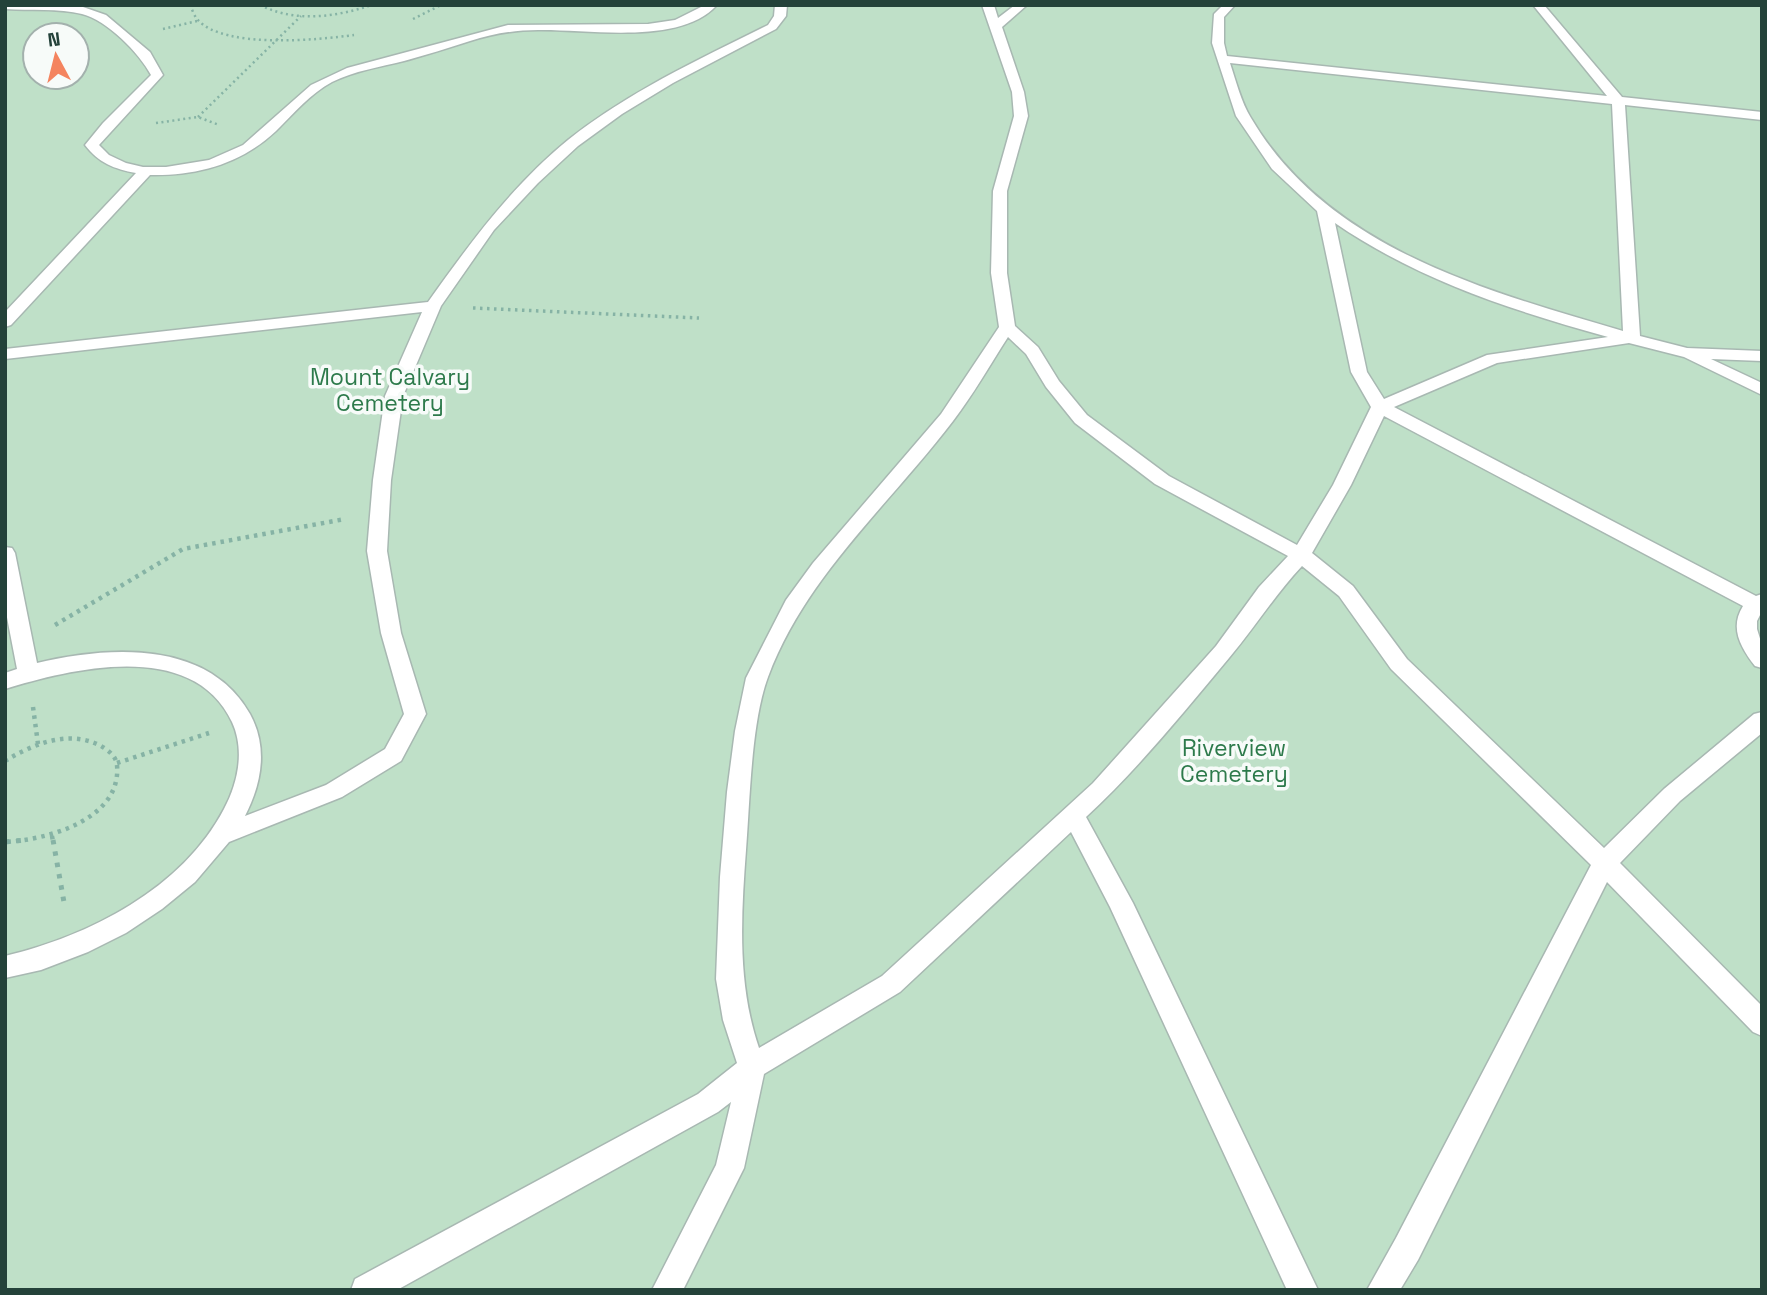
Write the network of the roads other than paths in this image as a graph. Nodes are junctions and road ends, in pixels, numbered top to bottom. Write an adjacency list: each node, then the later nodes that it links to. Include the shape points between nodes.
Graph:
1 (712, 5): 13 (lane, via 678,23 652,27 520,27 331,77 303,96 245,150 211,163)
2 (781, 5): 15 (lane, via 772,27 669,80 573,143 489,227)
3 (988, 5): 9 (lane)
4 (1022, 5): 9 (lane)
5 (1230, 5): 8 (lane)
6 (1538, 5): 11 (lane)
7 (5, 6): 13 (lane, via 83,10 102,17 146,55 158,75 92,145 113,166)
8 (1216, 10): 10 (lane)
9 (995, 27): 17 (lane, via 1018,92 1021,116 1000,191 999,273)
10 (1222, 60): 11 (lane); 14 (lane, via 1240,114 1254,136 1294,184)
11 (1618, 101): 12 (lane); 18 (lane)
12 (1762, 116)
13 (144, 173): 16 (lane)
14 (1324, 210): 18 (lane, via 1385,250 1463,285 1538,314); 23 (lane, via 1359,372)
15 (433, 306): 20 (lane); 32 (lane, via 394,396 377,551 391,633 415,714 393,755 334,790)
16 (5, 322)
17 (1007, 327): 25 (lane, via 1032,351 1081,419 1118,449 1162,480); 36 (lane, via 947,416 793,605 757,678 739,792 729,979 736,1020)
18 (1632, 338): 19 (lane); 23 (lane, via 1493,359)
19 (1685, 353): 21 (lane); 22 (lane)
20 (5, 354)
21 (1762, 356)
22 (1762, 390)
23 (1380, 407): 25 (lane); 26 (lane)
24 (5, 553): 28 (lane)
25 (1301, 555): 31 (lane, via 1266,592 1223,651 1101,789); 33 (lane, via 1346,591 1399,664)
26 (1758, 602): 27 (lane, via 1746,617 1745,633)
27 (1762, 661)
28 (28, 672): 29 (lane); 32 (lane, via 87,660 141,659 187,670 223,691 245,722 252,755 244,794)
29 (5, 681)
30 (1762, 720): 33 (lane, via 1672,795)
31 (1073, 814): 36 (lane, via 891,984); 39 (lane, via 1121,903)
32 (223, 834): 34 (lane, via 175,887 108,932 30,963)
33 (1604, 863): 35 (lane); 40 (lane, via 1414,1237)
34 (5, 967)
35 (1762, 1024)
36 (752, 1067): 37 (lane, via 708,1103); 38 (lane, via 730,1168)
37 (366, 1290)
38 (667, 1290)
39 (1303, 1290)
40 (1382, 1290)

